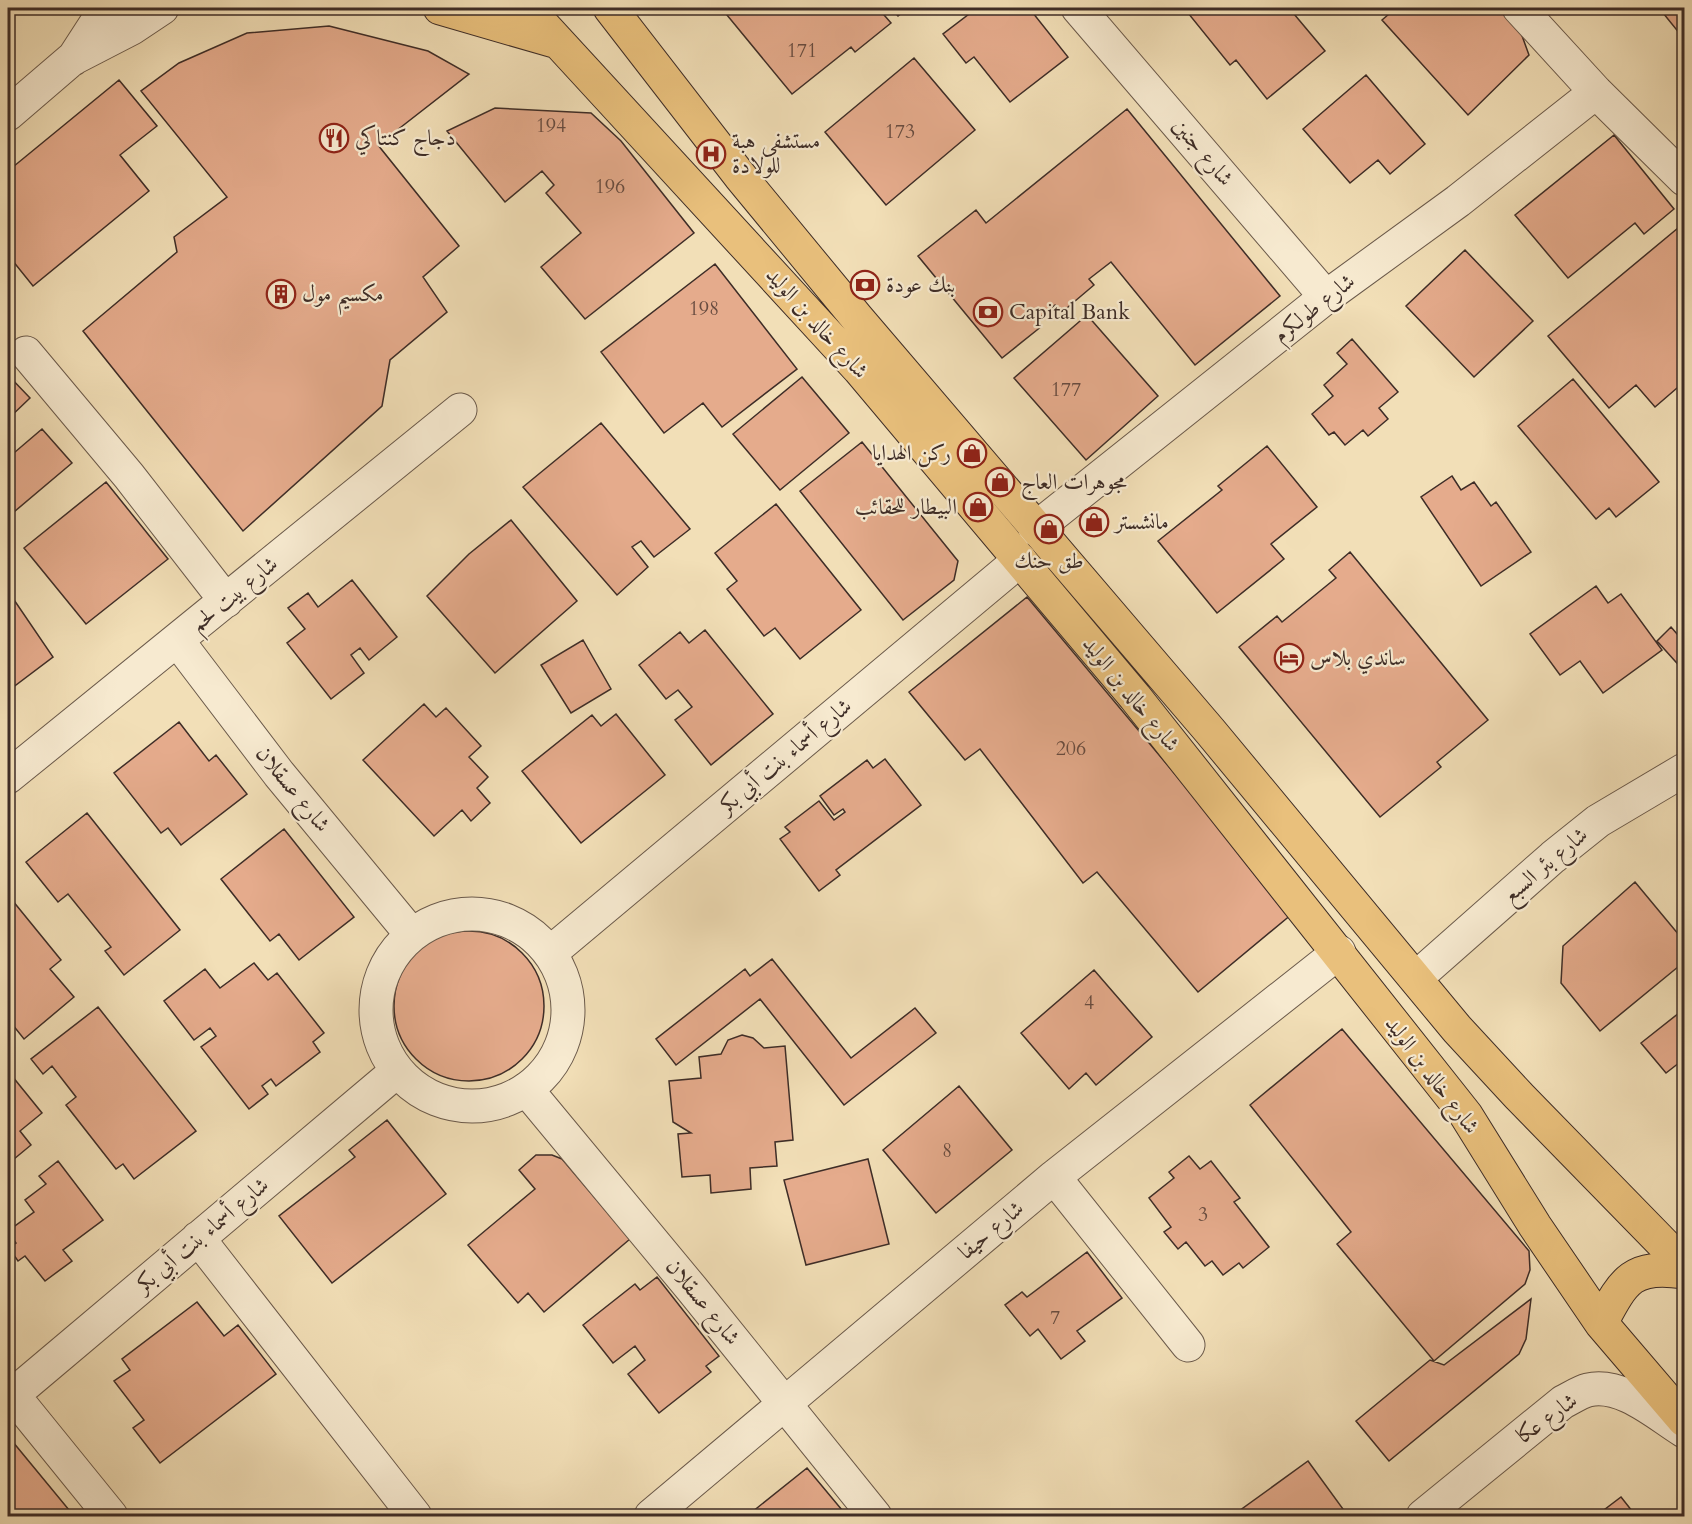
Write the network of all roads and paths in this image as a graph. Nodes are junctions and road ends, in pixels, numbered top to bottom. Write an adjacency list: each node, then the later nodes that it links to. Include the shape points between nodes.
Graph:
1 (106, 8): 9 (street)
2 (162, 8): 9 (street)
3 (440, 8): 8 (main road)
4 (527, 8): 8 (main road, شارع خالد بن الوليد)
5 (611, 8): 16 (main road, شارع خالد بن الوليد, via 740,176)
6 (1078, 8): 13 (street, شارع جنين)
7 (1519, 8): 10 (street)
8 (554, 41): 17 (main road, شارع خالد بن الوليد, via 859,369)
9 (72, 59): 11 (street)
10 (1596, 92): 12 (street); 13 (street, شارع طولكرم, via 1458,201)
11 (8, 114)
12 (1684, 180)
13 (1326, 297): 16 (street, شارع طولكرم)
14 (26, 353): 18 (street)
15 (460, 410): 18 (street, شارع بيت لحم)
16 (1035, 529): 25 (main road, شارع خالد بن الوليد)
17 (1020, 560): 23 (street, شارع أسماء بنت أبي بكر); 24 (main road, شارع خالد بن الوليد)
18 (226, 601): 19 (street, شارع بيت لحم)
19 (177, 640): 21 (street, شارع بيت لحم); 22 (street, شارع عسقلان, via 279,774)
20 (1684, 770): 25 (street, شارع بئر السبع, via 1598,821)
21 (8, 777)
22 (412, 935): 23 (street, via 446,917 485,915 521,927); 26 (street, via 391,957 377,995 375,1015 382,1045)
23 (550, 952): 27 (street, via 566,988 568,1026 554,1062)
24 (1338, 952): 28 (street, شارع حيفا); 32 (main road, شارع خالد بن الوليد, via 1466,1115 1534,1227)
25 (1417, 977): 30 (main road, شارع خالد بن الوليد, via 1457,1029 1519,1096)
26 (397, 1071): 27 (street, via 424,1094 458,1106 494,1104); 29 (street, شارع أسماء بنت أبي بكر)
27 (527, 1090): 35 (street, شارع عسقلان)
28 (1054, 1177): 33 (street); 35 (street, شارع حيفا)
29 (198, 1238): 34 (street, شارع أسماء بنت أبي بكر); 39 (street)
30 (1684, 1265)
31 (1684, 1272): 32 (main road, via 1645,1270 1630,1277)
32 (1601, 1323): 36 (main road, شارع خالد بن الوليد)
33 (1188, 1345)
34 (9, 1394): 38 (street)
35 (785, 1404): 40 (street, شارع حيفا); 41 (street, شارع عسقلان)
36 (1684, 1420)
37 (1684, 1431): 42 (street, شارع عكا, via 1632,1398 1610,1390 1589,1390 1563,1402)
38 (111, 1516)
39 (415, 1516)
40 (651, 1516)
41 (875, 1516)
42 (1423, 1516)

